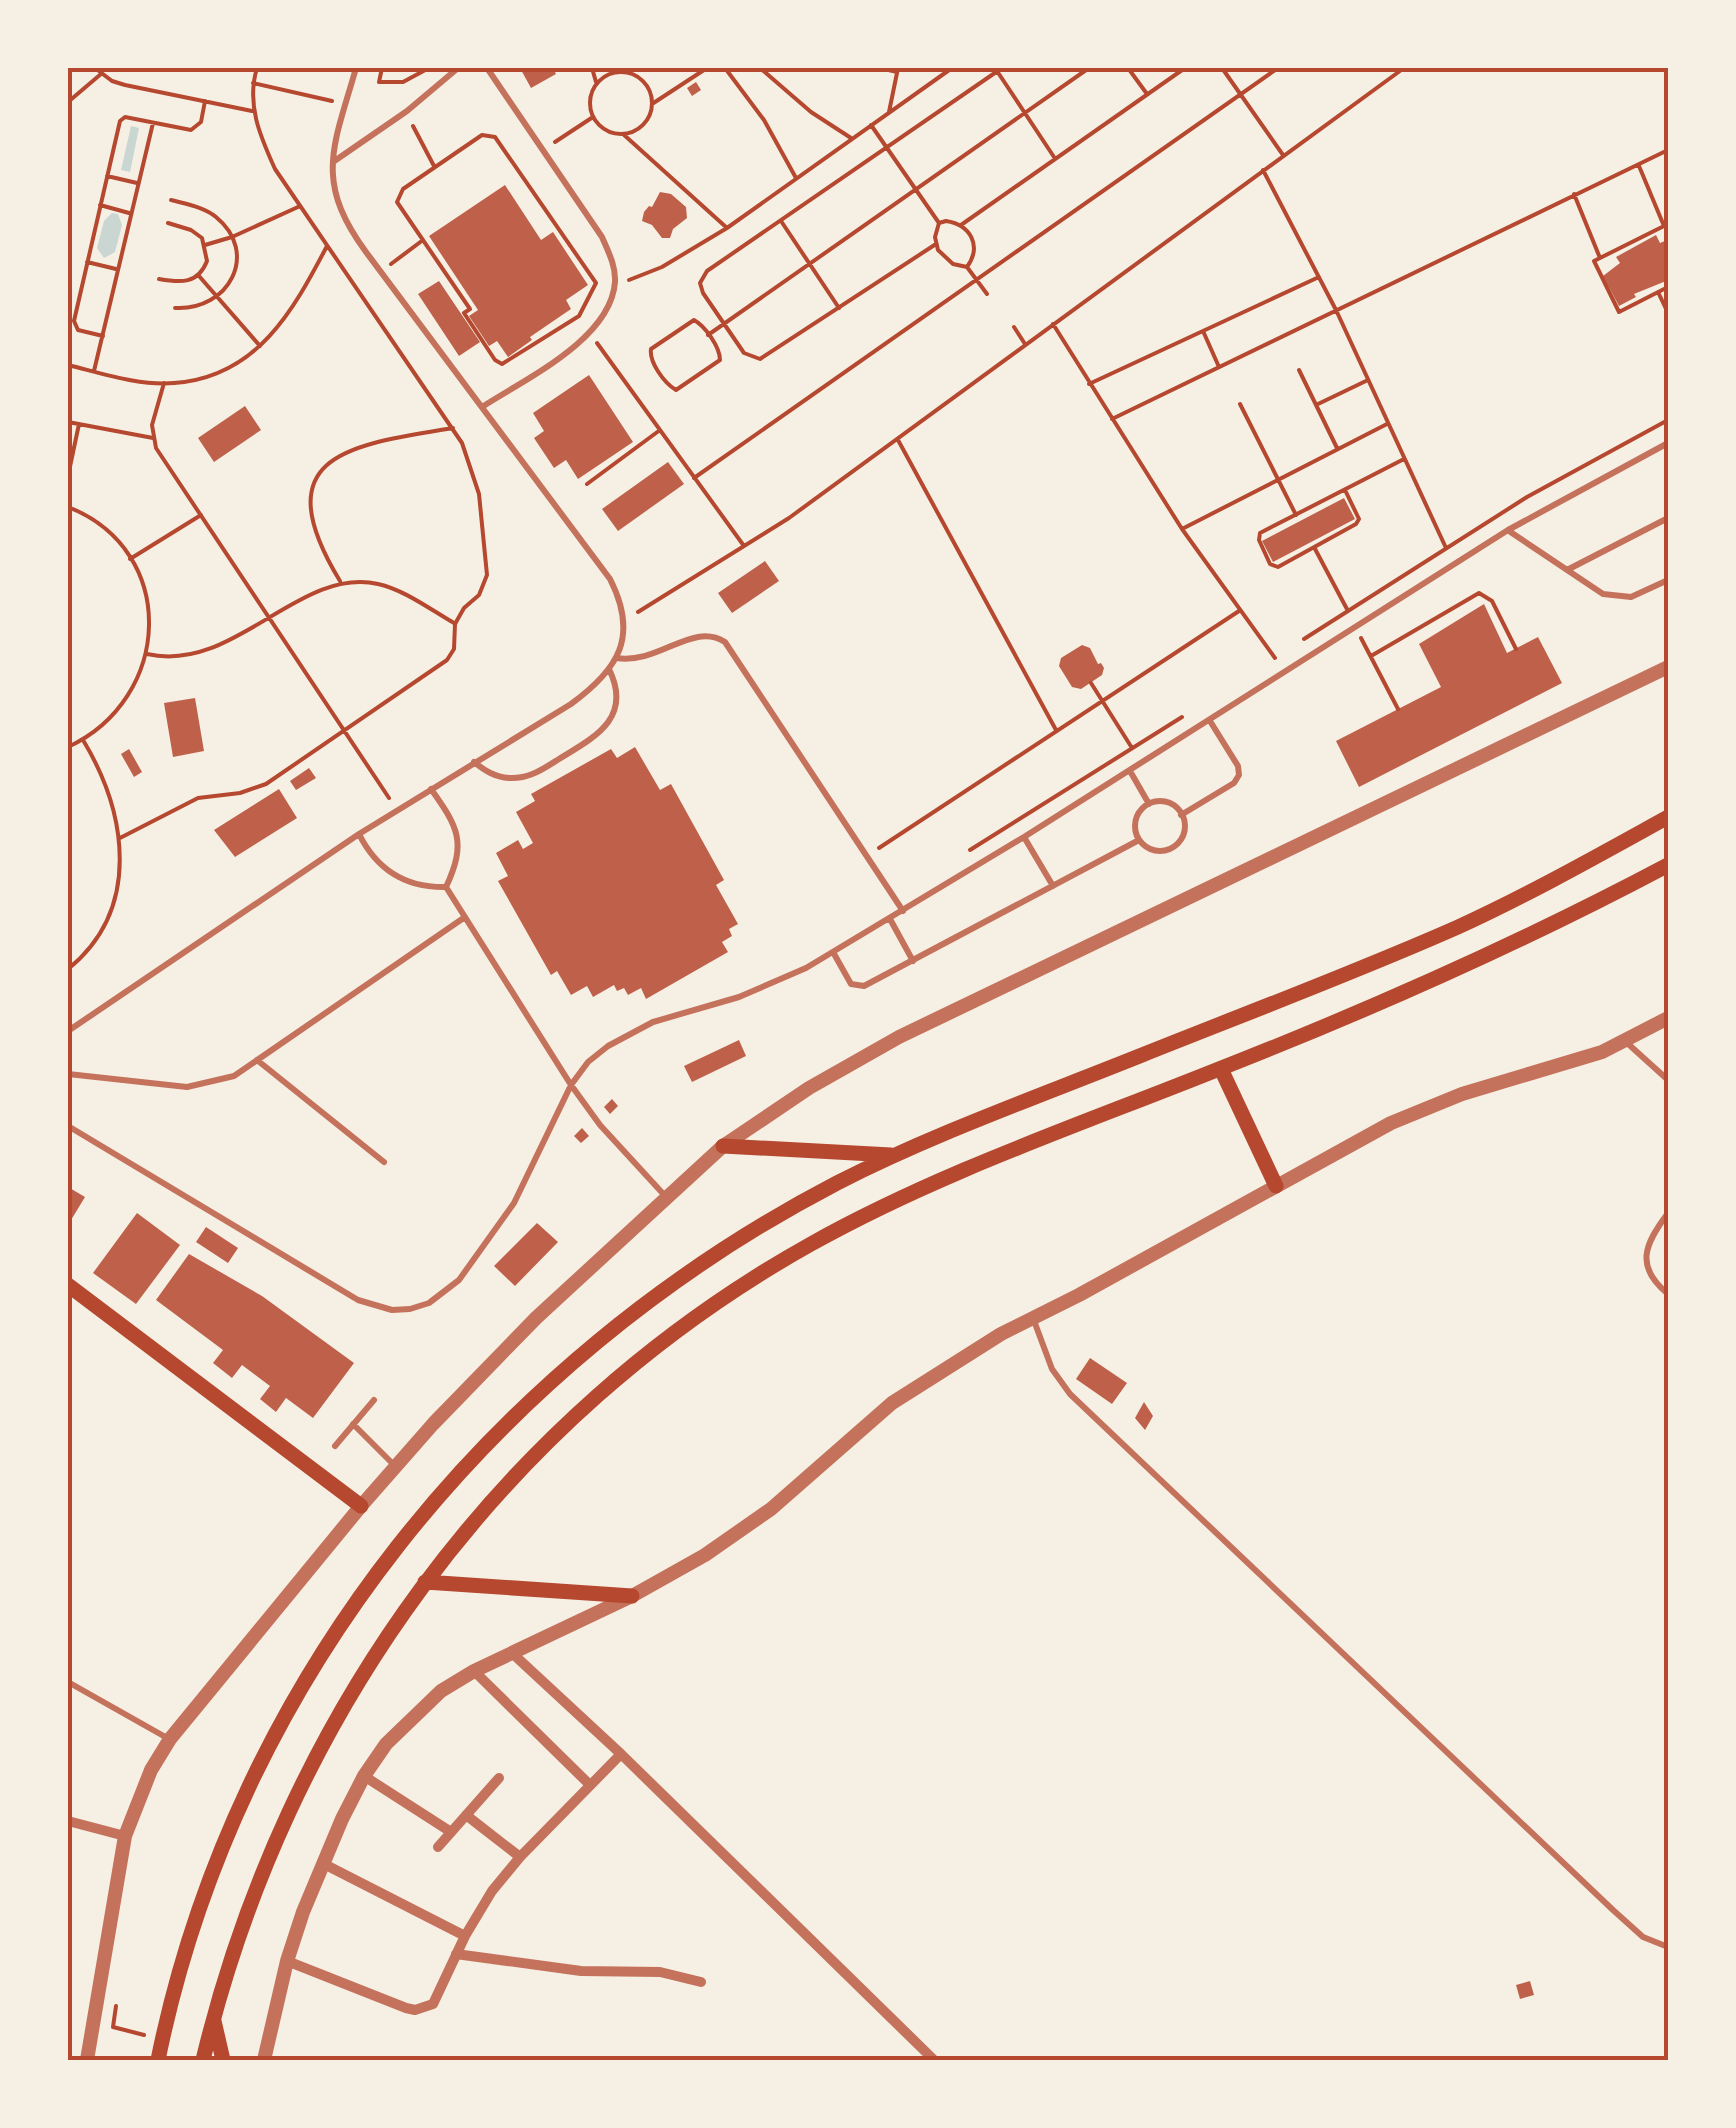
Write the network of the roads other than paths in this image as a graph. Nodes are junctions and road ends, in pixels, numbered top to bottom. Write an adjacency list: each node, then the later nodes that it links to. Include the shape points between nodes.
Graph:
1 (356, 68): 4 (lane)
2 (458, 68): 4 (lane)
3 (486, 68): 5 (lane, via 602,237 615,282 607,310 590,333)
4 (332, 162): 5 (lane, via 333,190 347,226)
5 (482, 407): 11 (lane, via 610,579 625,620)
6 (1668, 443): 8 (lane)
7 (1668, 518): 9 (lane)
8 (1508, 530): 9 (lane); 14 (lane)
9 (1567, 570): 10 (lane, via 1616,598)
10 (1668, 580)
11 (616, 658): 13 (lane); 27 (lane, via 653,656 700,635 725,642)
12 (1668, 667): 41 (street, via 899,1038)
13 (609, 669): 15 (lane, via 571,704); 15 (lane, via 615,707 592,738 521,778 496,776)
14 (1210, 721): 16 (lane); 19 (lane, via 1239,775)
15 (474, 762): 17 (lane)
16 (1130, 771): 18 (lane); 22 (lane)
17 (430, 790): 21 (lane); 26 (lane, via 458,839)
18 (1149, 804): 19 (lane, via 1167,803); 23 (lane, via 1137,816)
19 (1181, 814): 23 (lane, via 1184,831 1176,845 1152,850)
20 (1668, 817): 42 (main road, via 1410,948)
21 (360, 834): 26 (lane, via 394,876); 33 (lane)
22 (1024, 837): 25 (lane); 27 (lane)
23 (1138, 840): 25 (lane)
24 (1668, 865): 36 (main road, via 1508,947)
25 (1053, 886): 31 (lane)
26 (446, 887): 28 (lane)
27 (903, 911): 29 (lane)
28 (465, 916): 35 (lane); 39 (lane)
29 (890, 919): 30 (lane); 31 (lane)
30 (834, 952): 31 (lane, via 848,980 860,987); 39 (lane, via 773,984 630,1032 588,1062)
31 (913, 961)
32 (1668, 1018): 34 (street)
33 (68, 1031)
34 (1624, 1041): 38 (lane); 44 (street, via 1426,1107)
35 (258, 1060): 37 (lane, via 234,1076 187,1087); 43 (lane)
36 (1221, 1069): 44 (main road); 55 (main road, via 964,1172 814,1242 747,1282 657,1345 566,1423)
37 (68, 1074)
38 (1668, 1080)
39 (571, 1085): 40 (lane, via 496,1231 460,1280 410,1310 358,1300); 45 (lane)
40 (68, 1126)
41 (724, 1146): 42 (main road); 45 (street)
42 (895, 1155): 79 (main road, via 741,1238 627,1316 522,1406 409,1530 304,1681 248,1789 201,1902)
43 (384, 1162)
44 (1276, 1186): 49 (street)
45 (666, 1198): 53 (street, via 536,1318)
46 (1668, 1213): 48 (lane, via 1650,1238 1646,1265)
47 (68, 1284): 54 (main road)
48 (1668, 1294)
49 (1033, 1318): 56 (street, via 928,1378 771,1509); 73 (lane, via 1070,1394 1613,1910 1643,1937)
50 (374, 1400): 51 (lane)
51 (353, 1424): 52 (lane); 53 (lane)
52 (334, 1446)
53 (396, 1467): 54 (street)
54 (362, 1506): 60 (street)
55 (425, 1582): 56 (main road); 77 (main road, via 346,1698 292,1801)
56 (632, 1596): 57 (street)
57 (512, 1653): 58 (street); 61 (street)
58 (474, 1671): 62 (street, via 412,1716); 64 (street)
59 (68, 1682): 60 (lane)
60 (170, 1740): 68 (street)
61 (621, 1754): 64 (street); 83 (street)
62 (364, 1776): 67 (street); 71 (street)
63 (499, 1778): 65 (street)
64 (590, 1785): 70 (street)
65 (466, 1815): 67 (street); 70 (street)
66 (68, 1821): 68 (street)
67 (450, 1832): 69 (street)
68 (125, 1836): 78 (street)
69 (438, 1847)
70 (520, 1857): 72 (street)
71 (322, 1863): 72 (street); 75 (street)
72 (465, 1936): 74 (street)
73 (1668, 1947)
74 (456, 1954): 75 (street, via 439,1997 424,2008 406,2008); 76 (street, via 581,1971 660,1972)
75 (288, 1961): 82 (street)
76 (701, 1982)
77 (213, 2017): 80 (main road); 81 (main road)
78 (87, 2060)
79 (158, 2060)
80 (202, 2060)
81 (223, 2060)
82 (264, 2060)
83 (934, 2060)

